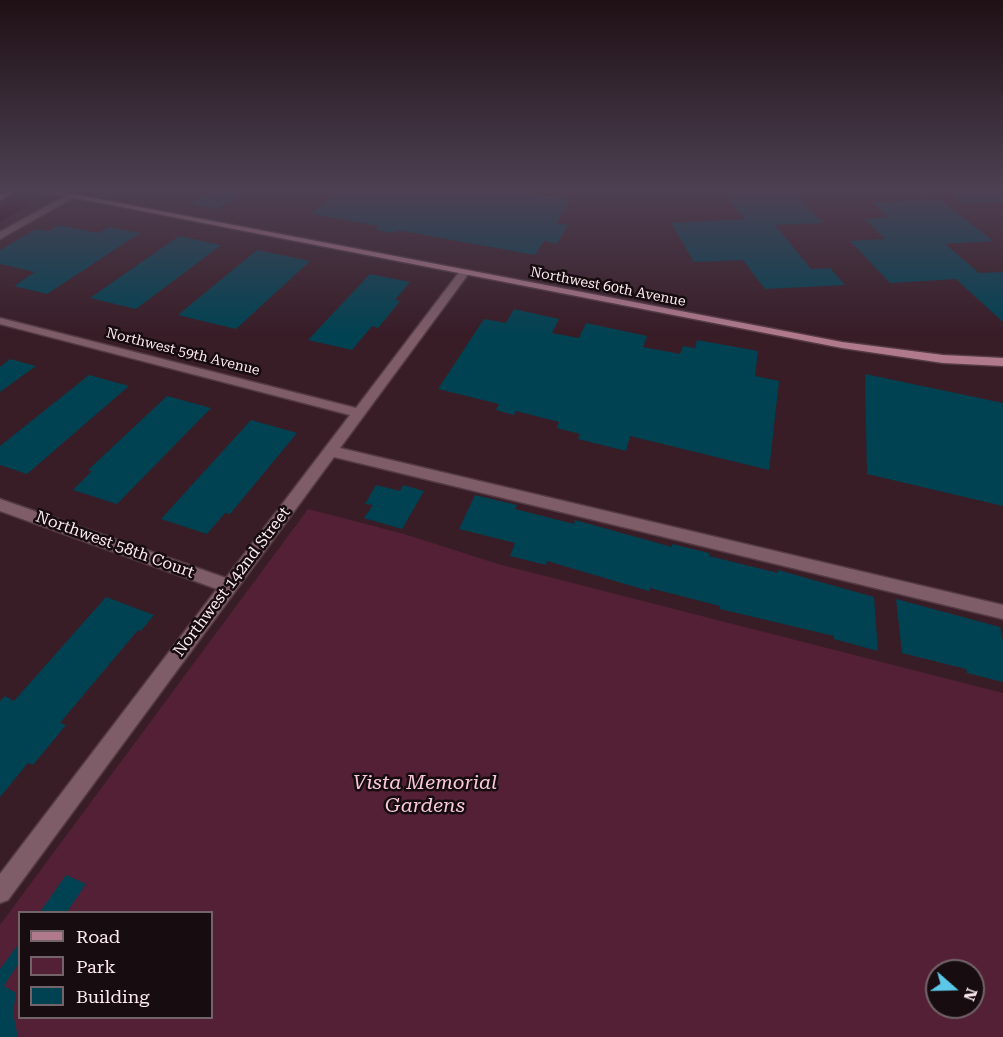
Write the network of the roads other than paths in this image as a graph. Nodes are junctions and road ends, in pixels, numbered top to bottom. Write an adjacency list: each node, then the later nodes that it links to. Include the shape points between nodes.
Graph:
1 (283, 237): 2 (street, Northwest 60th Avenue)
2 (464, 273): 4 (street, Northwest 60th Avenue, via 842,345 943,359); 5 (street, Northwest 142nd Street)
3 (0, 321): 5 (street, Northwest 59th Avenue)
4 (1003, 362)
5 (359, 413): 6 (street, Northwest 142nd Street)
6 (331, 451): 8 (street, Northwest 142nd Street); 9 (street)
7 (0, 505): 8 (street, Northwest 58th Court)
8 (229, 586): 10 (street, Northwest 142nd Street)
9 (1003, 612)
10 (0, 892)

